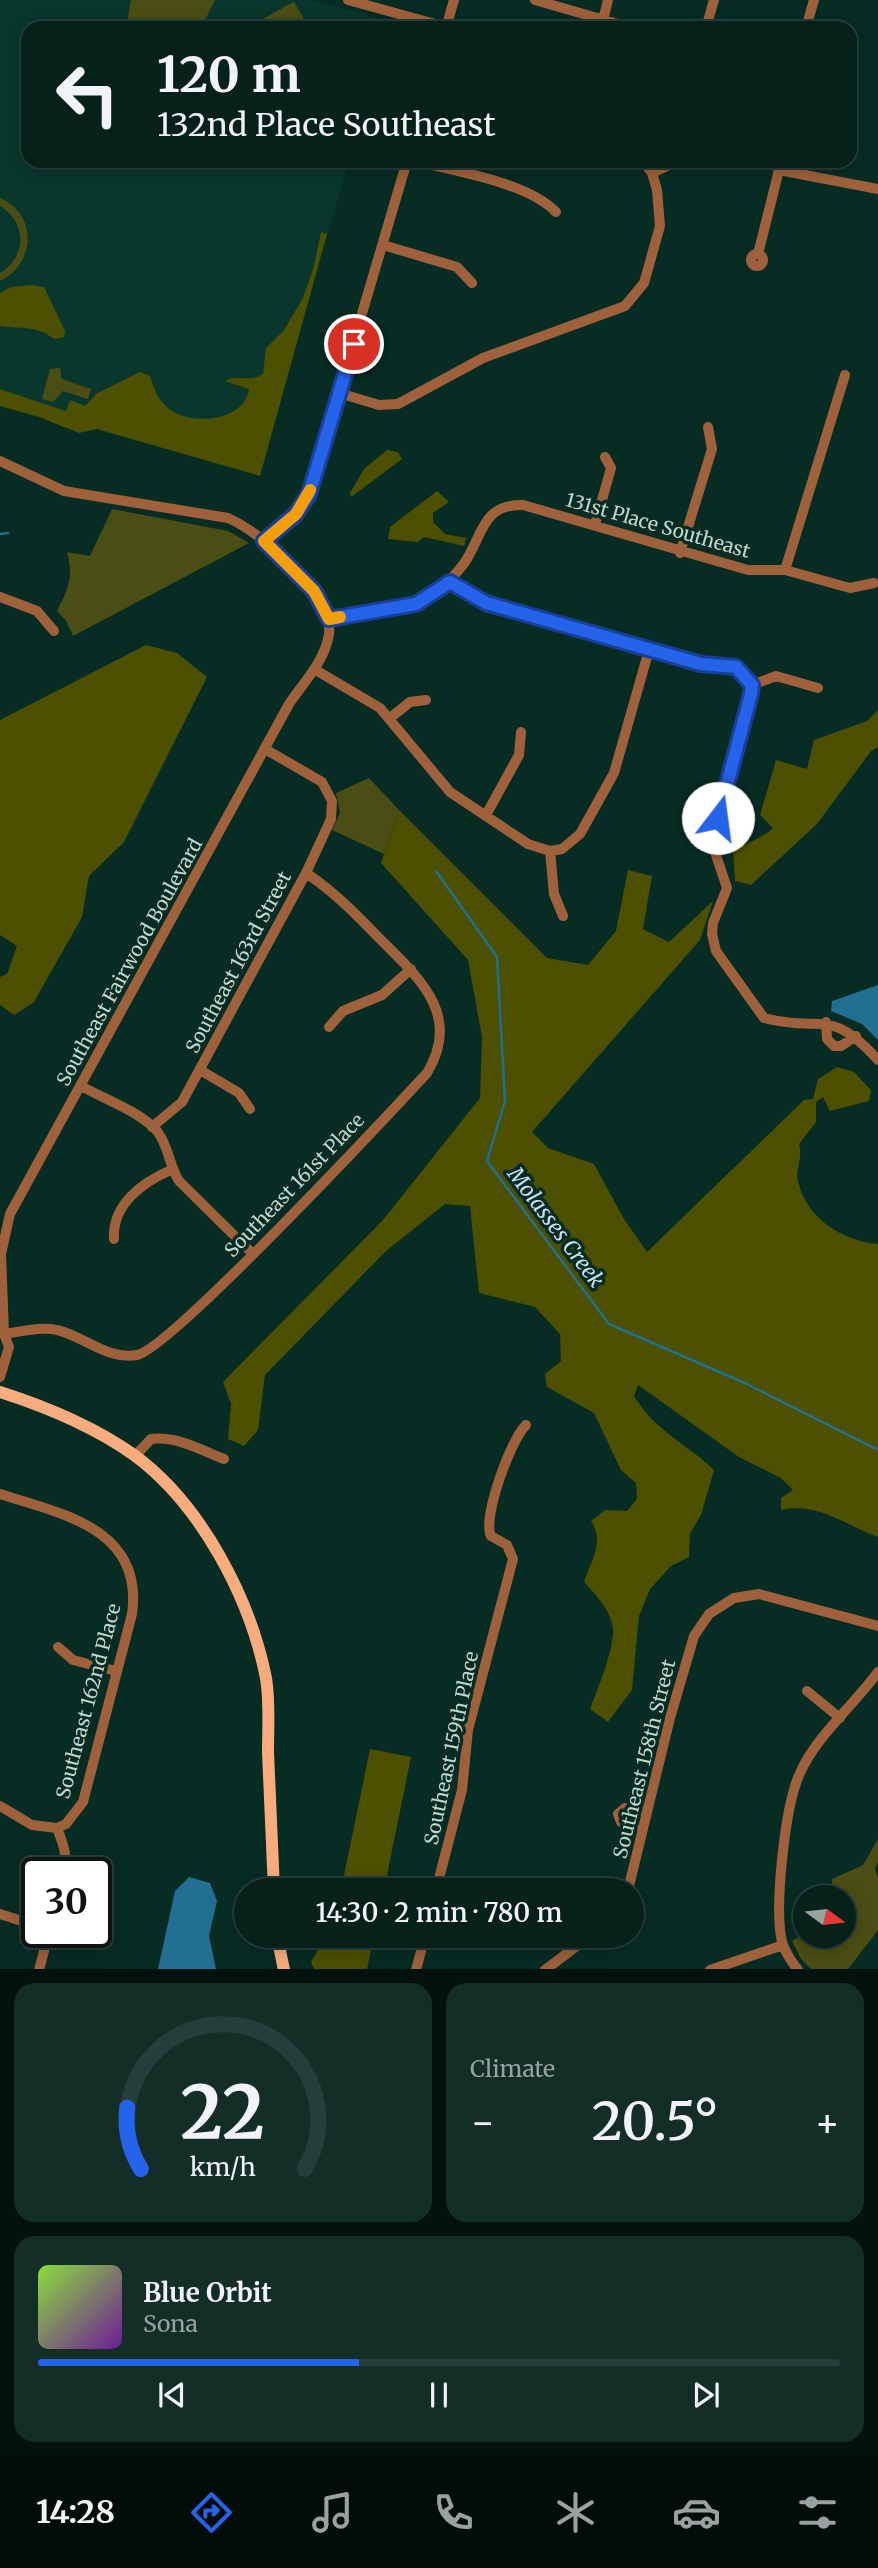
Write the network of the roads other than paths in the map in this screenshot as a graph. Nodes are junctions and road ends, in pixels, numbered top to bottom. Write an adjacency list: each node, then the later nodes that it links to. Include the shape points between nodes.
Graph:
1 (348, 0): 8 (street)
2 (454, 0): 9 (street)
3 (535, 0): 7 (street)
4 (608, 0): 7 (street)
5 (714, 0): 11 (street)
6 (814, 0): 12 (street)
7 (603, 20): 10 (street)
8 (422, 21)
9 (448, 21)
10 (607, 21)
11 (708, 21)
12 (808, 21)
13 (405, 168): 21 (street)
14 (441, 168): 20 (street, via 526,192)
15 (648, 168): 18 (street)
16 (663, 168): 18 (street)
17 (779, 170): 19 (street); 22 (street)
18 (652, 173): 25 (street, via 661,217 659,240 644,283 619,311 483,358 398,404 379,405)
19 (878, 188)
20 (556, 212)
21 (383, 245): 23 (street, via 457,267); 25 (street)
22 (758, 254)
23 (472, 283)
24 (845, 375): 32 (street)
25 (340, 393): 30 (street, via 309,494 296,514)
26 (708, 427): 31 (street, via 712,449)
27 (605, 457): 29 (street, via 611,468)
28 (0, 461): 30 (street, via 64,491 228,518)
29 (595, 525): 31 (street, 131st Place Southeast); 33 (street, 131st Place Southeast, via 509,505 488,519)
30 (264, 541): 36 (street, via 314,591)
31 (680, 553): 32 (street, 131st Place Southeast, via 748,570)
32 (785, 570): 34 (street, 131st Place Southeast, via 850,588)
33 (450, 582): 36 (street, via 416,604); 38 (street, via 486,603)
34 (877, 582)
35 (0, 597): 37 (street, via 37,611)
36 (329, 619): 39 (street, Southeast Fairwood Boulevard, via 325,649)
37 (54, 631)
38 (649, 650): 40 (street, via 701,664 736,667); 47 (street, via 614,773 580,834 562,849)
39 (314, 669): 43 (street); 45 (street, Southeast Fairwood Boulevard)
40 (752, 685): 41 (street, via 776,676); 51 (street, via 712,843 727,888 713,923 713,941 764,1018 781,1023)
41 (818, 688)
42 (426, 700): 43 (street, via 410,702)
43 (390, 718): 46 (street, via 415,755 450,792)
44 (521, 732): 46 (street, via 519,755)
45 (265, 748): 48 (street, Southeast 163rd Street, via 322,782 332,801 331,819); 56 (street, Southeast Fairwood Boulevard)
46 (486, 815): 47 (street, via 528,845)
47 (550, 851): 49 (street, via 554,894)
48 (306, 873): 50 (street, via 331,890); 55 (street, Southeast 163rd Street)
49 (563, 916)
50 (411, 969): 52 (street, via 383,995 343,1011); 61 (street, Southeast 161st Place, via 428,990 440,1024 436,1054 427,1073)
51 (826, 1022): 53 (street); 53 (street, via 827,1039 834,1046)
52 (329, 1027)
53 (856, 1036): 54 (street)
54 (878, 1060)
55 (200, 1070): 57 (street, via 239,1093); 58 (street, Southeast 163rd Street, via 182,1102)
56 (81, 1086): 58 (street); 62 (street, Southeast Fairwood Boulevard, via 10,1213 2,1240)
57 (250, 1109)
58 (152, 1127): 59 (street)
59 (171, 1170): 60 (street, via 131,1195 113,1226); 61 (street)
60 (114, 1239)
61 (252, 1253): 63 (street, Southeast 161st Place, via 194,1312 145,1352 118,1354 55,1329)
62 (1, 1280): 63 (street, Southeast Fairwood Boulevard)
63 (2, 1337): 64 (street, Southeast Fairwood Boulevard, via 9,1347)
64 (0, 1377)
65 (0, 1392): 67 (main road, via 83,1424)
66 (526, 1425): 83 (street, Southeast 159th Place, via 508,1452 488,1527 491,1536 508,1545 513,1559 468,1730 462,1790)
67 (135, 1456): 68 (street, via 151,1439 162,1438); 82 (main road, via 182,1503 214,1547 237,1586 253,1627 266,1681)
68 (224, 1459)
69 (0, 1494): 72 (street, Southeast 162nd Place, via 75,1518 120,1553 134,1601)
70 (878, 1626): 78 (street, Southeast 158th Street, via 759,1594 734,1598 717,1607 694,1636)
71 (58, 1647): 72 (street, via 73,1660)
72 (116, 1671): 80 (street, Southeast 162nd Place, via 83,1802 66,1824)
73 (878, 1672): 74 (street)
74 (874, 1684): 76 (street)
75 (807, 1691): 76 (street)
76 (840, 1718): 87 (street, via 801,1771 789,1810 780,1912)
77 (0, 1806): 80 (street, via 32,1825)
78 (645, 1812): 79 (street, Southeast 158th Street); 79 (street, via 625,1808 618,1814 621,1822)
79 (641, 1827): 84 (street, Southeast 158th Street)
80 (57, 1828): 81 (street)
81 (65, 1857)
82 (274, 1878)
83 (439, 1878)
84 (630, 1878)
85 (0, 1914): 86 (street)
86 (21, 1921)
87 (783, 1945): 92 (street); 98 (street)
88 (44, 1948): 93 (street)
89 (280, 1948): 94 (main road)
90 (422, 1948): 95 (street)
91 (567, 1948): 96 (street)
92 (734, 1966): 97 (street)
93 (38, 1969)
94 (284, 1969)
95 (416, 1969)
96 (545, 1969)
97 (710, 1969)
98 (798, 1969)

